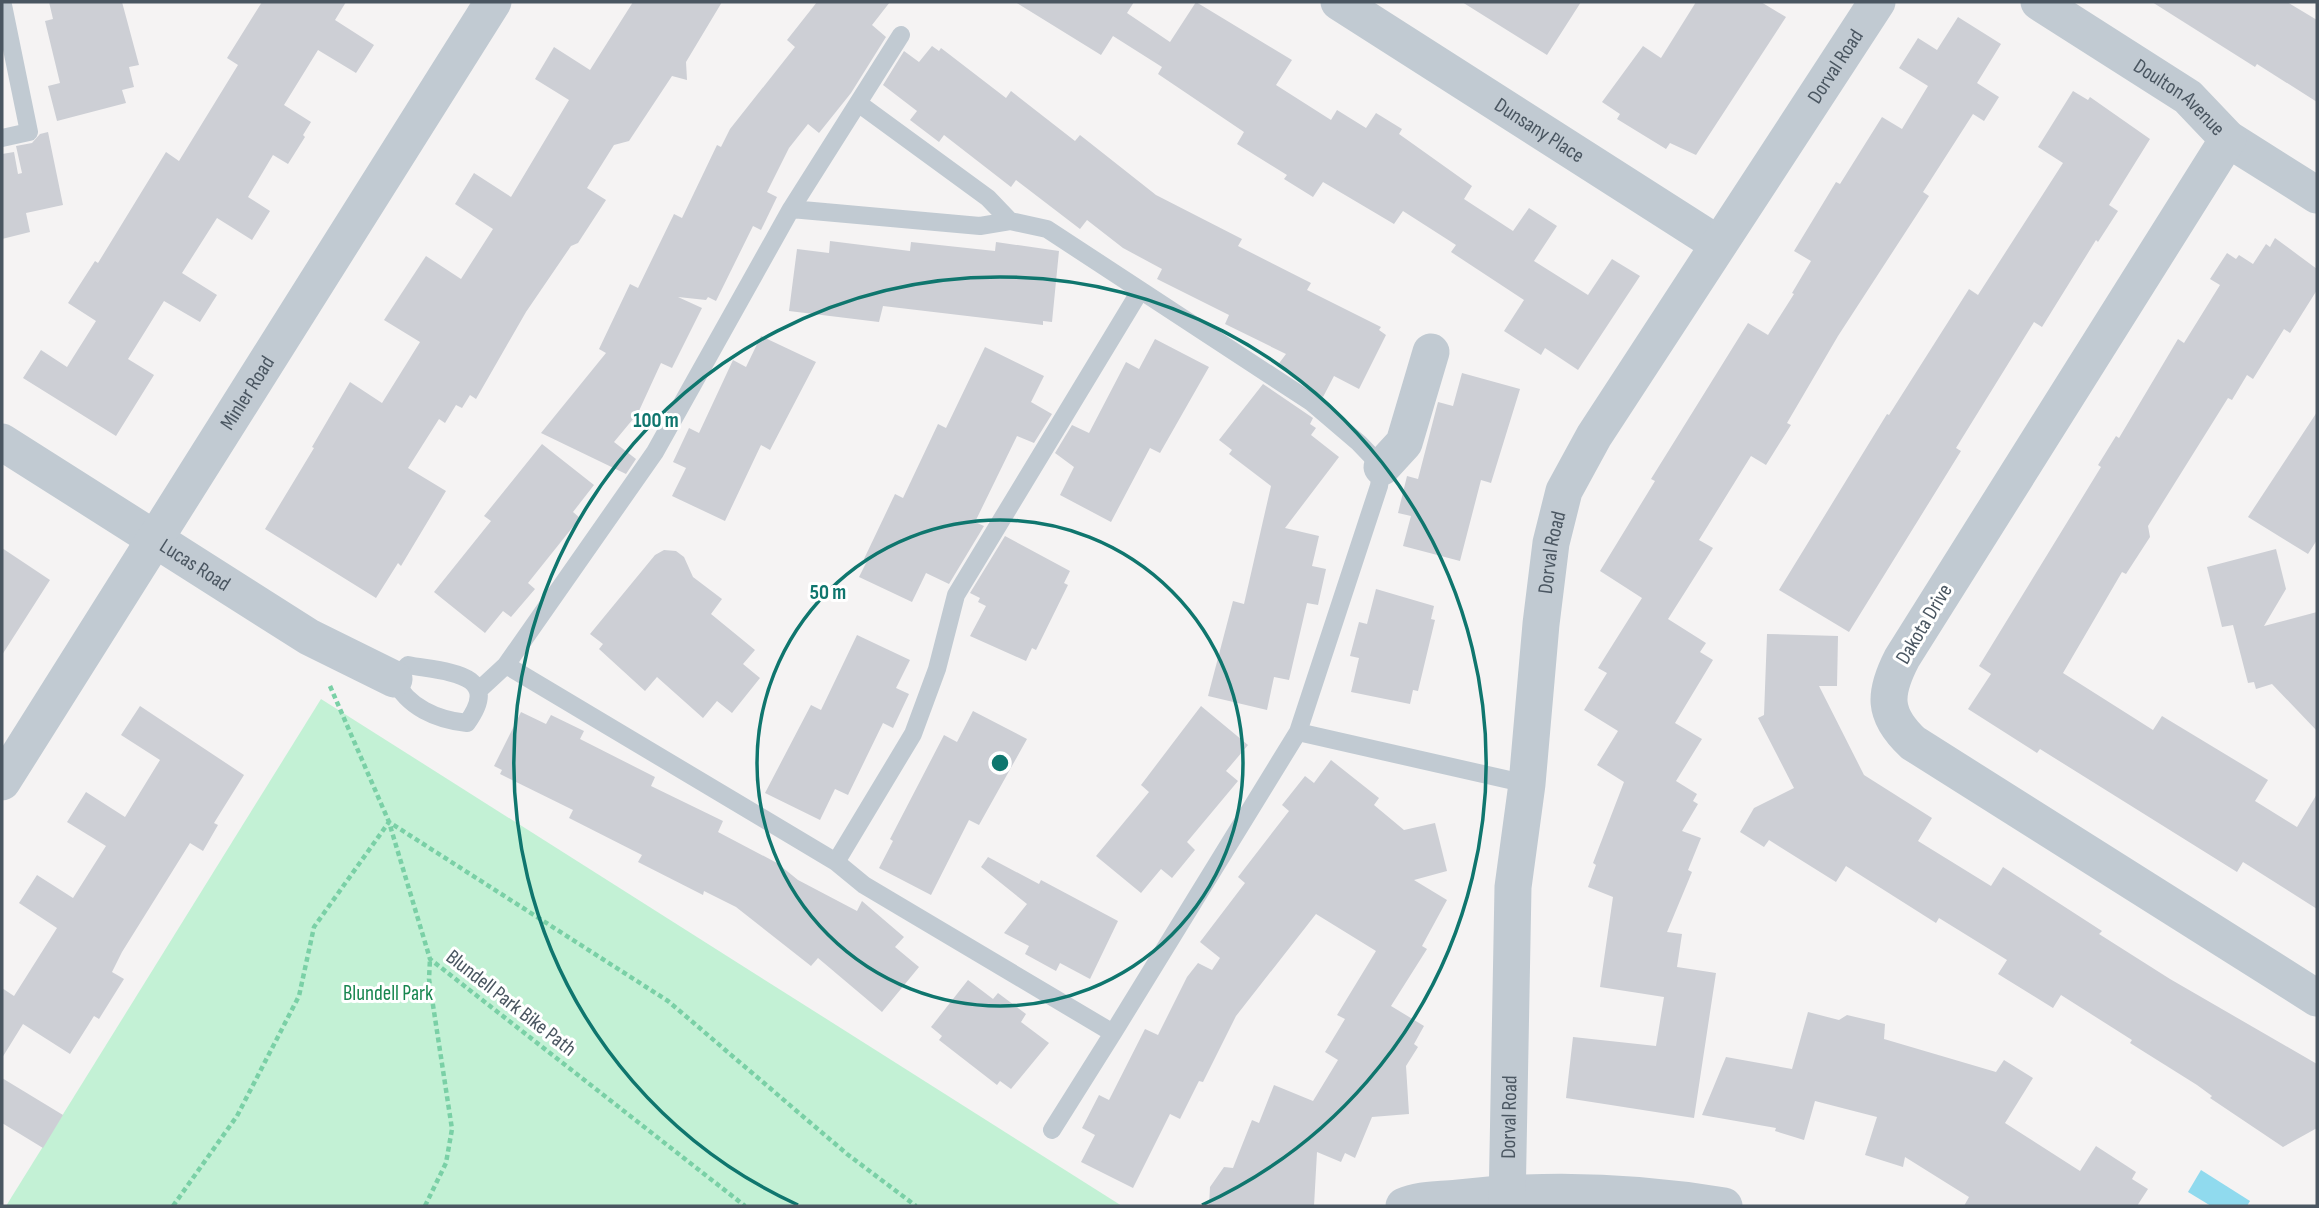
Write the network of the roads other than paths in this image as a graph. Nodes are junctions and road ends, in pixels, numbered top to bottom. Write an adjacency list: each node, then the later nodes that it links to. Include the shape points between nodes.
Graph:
1 (493, 2): 18 (street, Minler Road)
2 (1877, 2): 13 (street, Dorval Road)
3 (2039, 2): 9 (street, Doulton Avenue, via 2188,97)
4 (3, 5): 8 (lane, via 29,132)
5 (1358, 7): 13 (street, Dunsany Place)
6 (901, 36): 7 (lane)
7 (858, 103): 11 (lane); 12 (lane, via 988,198)
8 (2, 138)
9 (2228, 139): 10 (street, Doulton Avenue); 26 (street, Dakota Drive, via 1902,657 1888,702 1892,717 1913,743)
10 (2317, 195)
11 (791, 209): 12 (lane, via 980,226); 19 (lane, via 655,452)
12 (1010, 221): 14 (lane, via 1046,229)
13 (1718, 243): 24 (street, Dorval Road, via 1594,436 1564,491 1549,557)
14 (1140, 291): 17 (lane, via 1311,402); 25 (lane, via 956,595 937,669 913,734)
15 (1431, 352): 17 (street, via 1404,443)
16 (2, 442): 18 (street, Lucas Road)
17 (1382, 467): 22 (lane)
18 (155, 538): 20 (street, Lucas Road, via 309,637); 23 (street, Minler Road)
19 (506, 665): 21 (lane); 25 (lane)
20 (394, 679): 21 (lane, via 408,665 466,676); 21 (lane, via 401,695 442,720 467,723 479,705)
21 (479, 690)
22 (1298, 732): 24 (lane); 27 (lane)
23 (2, 782)
24 (1527, 784): 29 (street, Dorval Road, via 1513,887)
25 (836, 862): 27 (lane, via 864,885)
26 (2317, 998)
27 (1113, 1032): 28 (lane)
28 (1052, 1130)
29 (1507, 1199): 30 (street); 31 (street, via 1672,1198)
30 (1404, 1206)
31 (1724, 1206)

